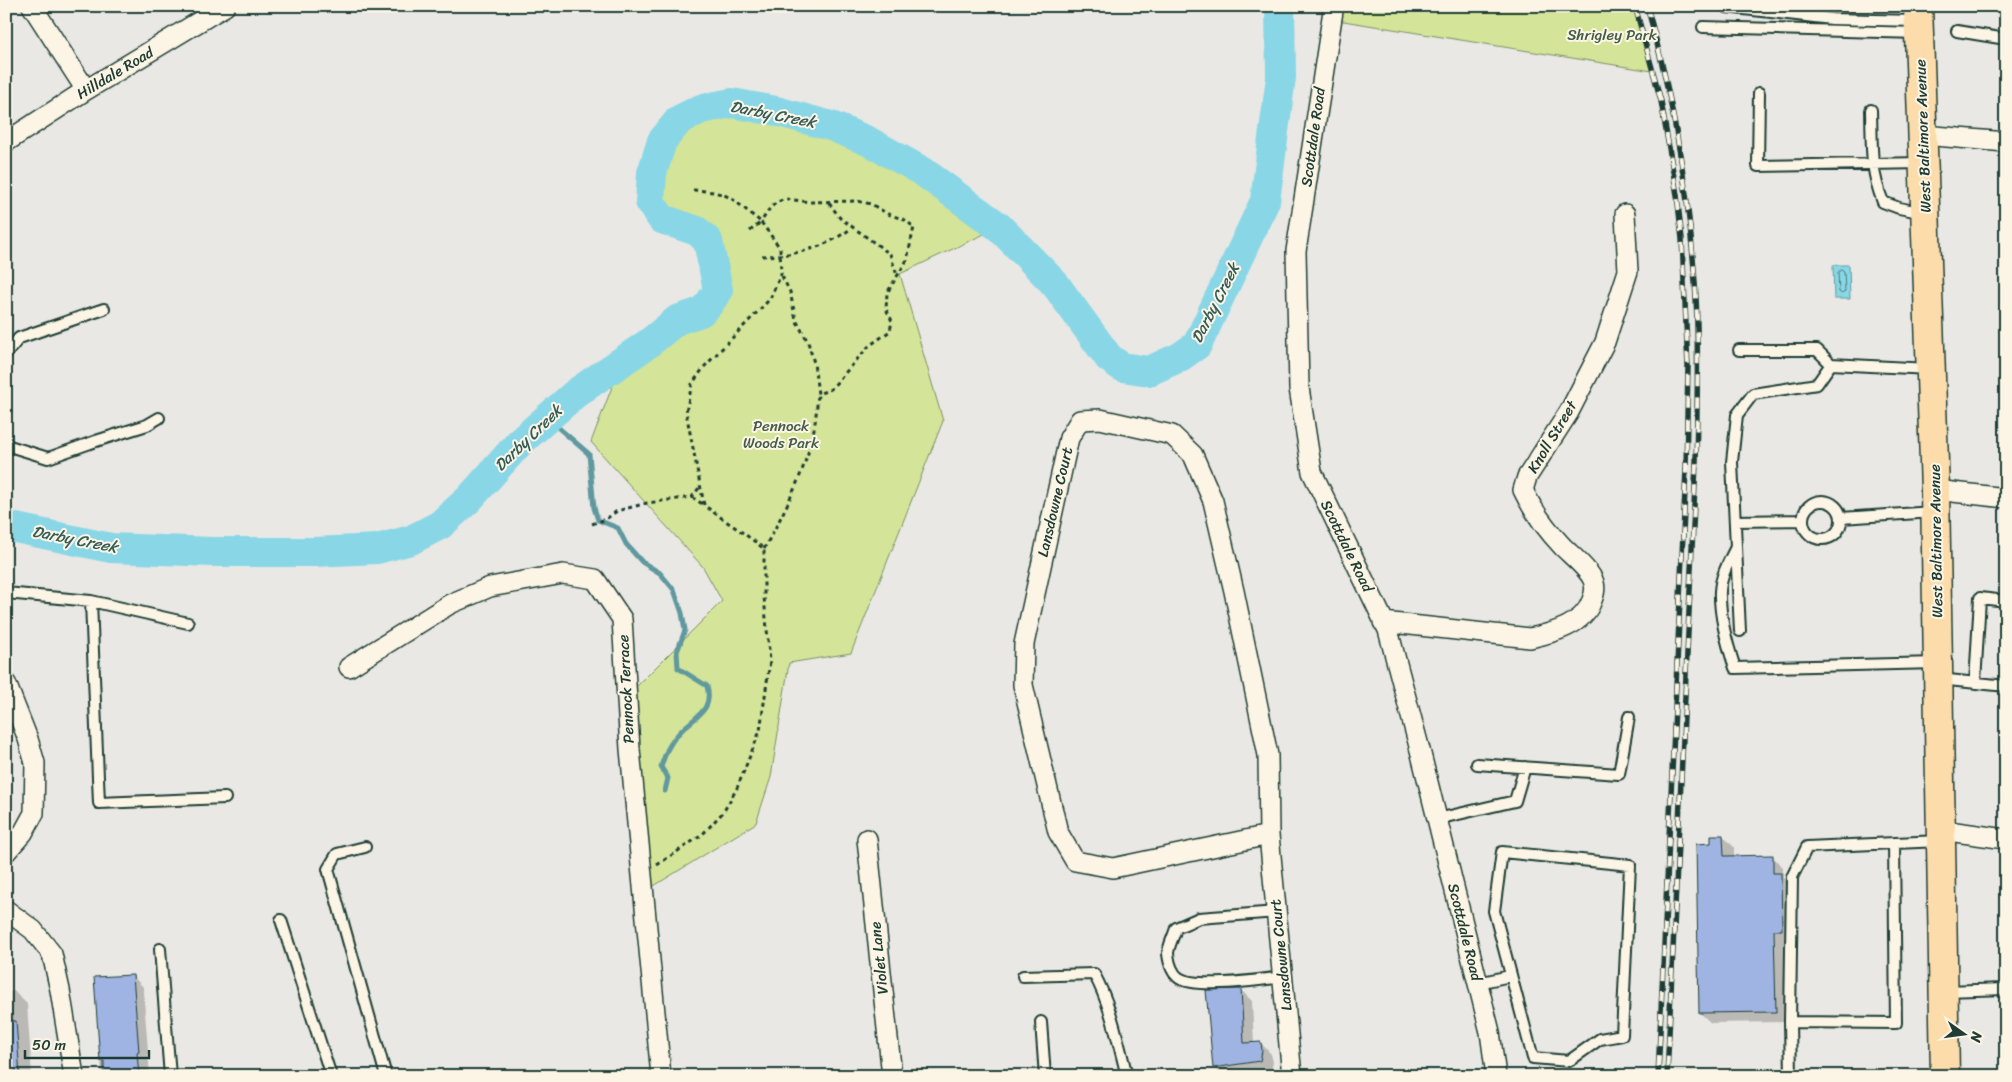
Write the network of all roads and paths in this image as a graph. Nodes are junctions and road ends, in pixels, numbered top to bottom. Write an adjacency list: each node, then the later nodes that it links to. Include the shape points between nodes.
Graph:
1 (32, 6): 9 (street)
2 (225, 6): 9 (street, Hilldale Road)
3 (1332, 6): 52 (street, Scottdale Road, via 1296,251 1299,388 1312,472)
4 (1726, 8): 5 (lane, via 1832,20)
5 (1919, 20): 6 (lane); 12 (main road, West Baltimore Avenue)
6 (1703, 27)
7 (1957, 31): 8 (lane)
8 (2006, 39)
9 (86, 90): 13 (street, Hilldale Road)
10 (1759, 94): 16 (lane, via 1758,166)
11 (1871, 110): 16 (lane)
12 (1923, 135): 14 (street); 15 (main road, West Baltimore Avenue)
13 (6, 142)
14 (2006, 142)
15 (1924, 163): 16 (lane); 19 (main road, West Baltimore Avenue)
16 (1872, 164): 19 (lane, via 1883,202)
17 (694, 190): 21 (path, via 720,192 734,198)
18 (828, 202): 21 (path, via 786,199 770,208); 22 (path, via 840,218); 27 (path, via 871,204 914,227 907,260)
19 (1926, 213): 32 (main road, West Baltimore Avenue)
20 (1625, 214): 52 (street, Knoll Street, via 1628,271 1605,342 1523,490 1554,538 1592,577 1595,591 1590,606 1580,619 1552,633 1530,638)
21 (761, 222): 23 (path); 25 (path, via 780,248)
22 (853, 227): 25 (path, via 823,247); 27 (path, via 890,254)
23 (750, 231)
24 (762, 256): 25 (path)
25 (780, 256): 26 (path)
26 (781, 274): 33 (path, via 790,292 796,320 808,342); 38 (path, via 770,299 705,366 692,384 686,412)
27 (897, 275): 33 (path, via 887,294 886,309 892,321 890,331 869,346 831,389)
28 (104, 309): 30 (lane, via 19,338)
29 (1739, 350): 31 (lane, via 1817,350)
30 (6, 354)
31 (1831, 364): 32 (lane); 45 (lane, via 1817,384 1753,394 1737,415 1732,462)
32 (1931, 369): 41 (main road, West Baltimore Avenue)
33 (818, 394): 48 (path, via 814,430 800,474)
34 (159, 418): 36 (lane, via 148,425 48,458)
35 (6, 445): 36 (lane)
36 (27, 452): 37 (lane)
37 (6, 454)
38 (700, 487): 39 (path); 42 (path)
39 (692, 497): 42 (path); 46 (path, via 617,511 606,520)
40 (2006, 498): 41 (street)
41 (1935, 501): 43 (lane); 56 (main road, West Baltimore Avenue)
42 (704, 505): 48 (path)
43 (1841, 518): 44 (lane, via 1832,504 1819,501 1808,508); 44 (lane, via 1840,528 1825,539 1812,537)
44 (1803, 520): 45 (lane)
45 (1735, 521): 47 (lane)
46 (592, 524)
47 (1736, 546): 54 (lane); 56 (lane, via 1725,568 1720,591 1723,624 1735,668)
48 (764, 549): 72 (path, via 764,596 770,661 760,731 724,811 702,835)
49 (6, 593): 50 (lane)
50 (90, 601): 53 (lane); 63 (lane, via 99,803)
51 (2006, 601): 58 (lane, via 1980,598)
52 (1384, 622): 64 (street, Scottdale Road)
53 (188, 623)
54 (1740, 631)
55 (349, 667): 72 (street, Pennock Terrace, via 450,604 490,587 563,574 595,579 622,619)
56 (1938, 671): 58 (lane); 66 (main road, West Baltimore Avenue)
57 (6, 683): 71 (street, via 35,763 34,813 23,833)
58 (1975, 683): 59 (lane)
59 (2006, 686)
60 (1629, 717): 62 (lane, via 1619,774)
61 (1477, 764): 62 (lane)
62 (1525, 767): 64 (lane, via 1515,801)
63 (225, 798)
64 (1437, 819): 80 (street, Scottdale Road)
65 (1269, 835): 65 (street, Lansdowne Court, via 1268,755 1213,501 1193,455 1172,435 1100,419 1080,420 1070,438 1024,644 1023,685 1058,832 1076,861 1113,868); 74 (street, Lansdowne Court)
66 (1941, 836): 67 (street); 69 (lane); 82 (main road, West Baltimore Avenue)
67 (2006, 839)
68 (867, 840): 90 (street, Violet Lane)
69 (1894, 843): 84 (lane, via 1806,847 1792,877); 84 (lane, via 1896,1023)
70 (365, 847): 88 (lane, via 336,854 328,869)
71 (6, 852)
72 (642, 874): 89 (street, Pennock Terrace)
73 (6, 910): 85 (street, via 33,930 52,954)
74 (1277, 912): 79 (street, Lansdowne Court); 79 (lane, via 1199,918 1176,928 1168,953 1172,970 1180,978 1195,983)
75 (281, 920): 87 (lane)
76 (160, 950): 86 (lane)
77 (1024, 976): 92 (lane, via 1094,974 1117,1036)
78 (1510, 976): 78 (lane, via 1533,1058 1569,1061 1600,1038 1622,1035 1630,865 1502,852 1494,911); 80 (lane)
79 (1283, 977): 93 (street, Lansdowne Court)
80 (1478, 983): 94 (street, Scottdale Road)
81 (2006, 989): 82 (lane)
82 (1944, 991): 96 (main road, West Baltimore Avenue)
83 (1041, 1022): 91 (lane)
84 (1790, 1022): 95 (lane)
85 (74, 1076)
86 (170, 1076)
87 (331, 1076)
88 (386, 1076)
89 (661, 1076)
90 (892, 1076)
91 (1045, 1076)
92 (1127, 1076)
93 (1292, 1076)
94 (1496, 1076)
95 (1791, 1076)
96 (1945, 1076)

